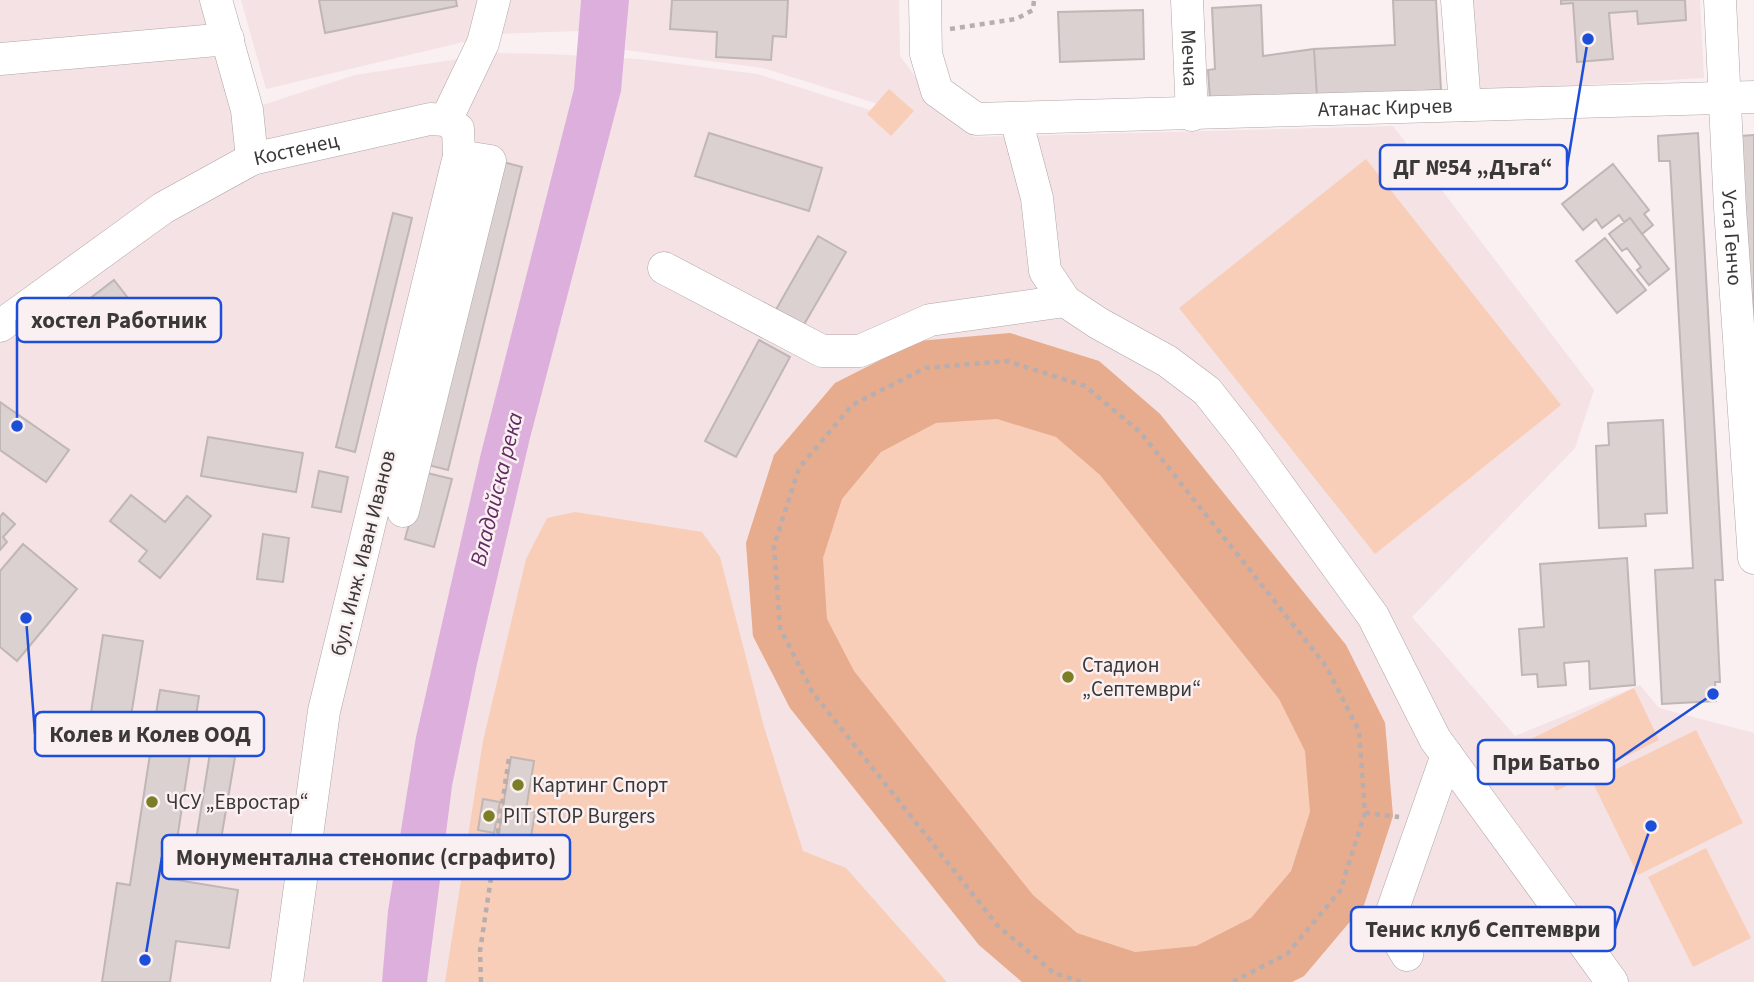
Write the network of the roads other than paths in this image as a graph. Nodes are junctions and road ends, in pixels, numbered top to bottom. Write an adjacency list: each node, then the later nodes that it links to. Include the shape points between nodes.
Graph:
1 (216, 0): 7 (street, Костенец)
2 (494, 0): 13 (street, бул. Инж. Иван Иванов)
3 (925, 0): 12 (street, Атанас Кирчев, via 926,54 937,91 976,119)
4 (1186, 0): 11 (street, Мечка)
5 (1457, 0): 10 (street)
6 (1720, 0): 9 (street, Уста Генчо)
7 (228, 39): 8 (street); 14 (street, Костенец, via 247,110)
8 (0, 59)
9 (1739, 98): 10 (street, Атанас Кирчев); 19 (street, Уста Генчо)
10 (1465, 105): 11 (street, Атанас Кирчев)
11 (1192, 115): 12 (street, Атанас Кирчев)
12 (1016, 118): 16 (street, via 1037,198 1045,271)
13 (455, 135): 14 (street, Костенец, via 430,120); 18 (street, via 489,160); 23 (street, бул. Инж. Иван Иванов, via 324,711)
14 (252, 159): 17 (street, via 163,208)
15 (664, 268): 16 (street, via 822,351 860,351 930,320)
16 (1065, 301): 21 (street, via 1167,360 1208,391 1373,616)
17 (0, 326)
18 (403, 511)
19 (1754, 547): 20 (street, Уста Генчо)
20 (1754, 558)
21 (1447, 755): 22 (street, via 1388,923); 24 (street)
22 (1407, 955)
23 (287, 982)
24 (1612, 982)

